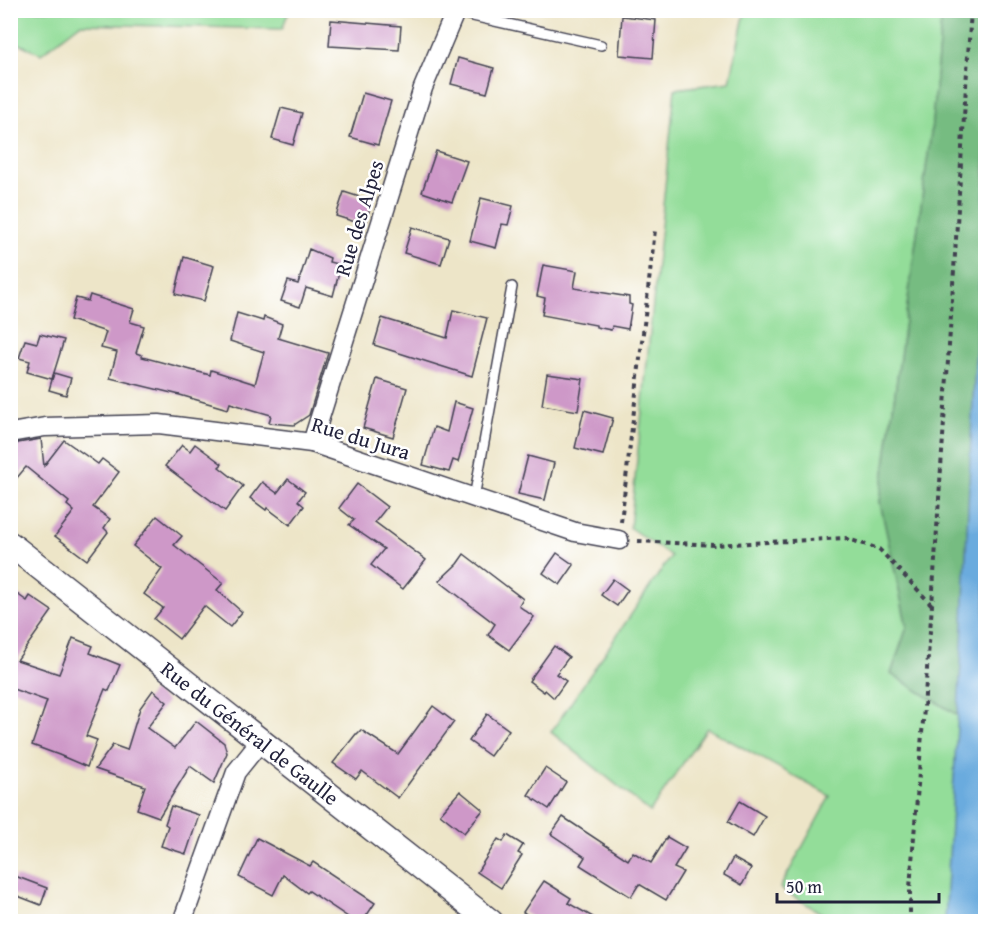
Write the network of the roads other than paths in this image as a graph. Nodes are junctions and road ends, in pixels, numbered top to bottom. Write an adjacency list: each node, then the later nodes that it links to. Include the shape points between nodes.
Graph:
1 (456, 11): 2 (lane); 5 (street, Rue des Alpes, via 423,88)
2 (601, 45)
3 (512, 287): 6 (lane)
4 (10, 433): 5 (street, Rue du Jura, via 45,427 159,424)
5 (312, 443): 6 (street, Rue du Jura)
6 (474, 498): 7 (street, Rue du Jura, via 575,531)
7 (619, 540)
8 (10, 544): 9 (street, Rue du Général de Gaulle)
9 (261, 741): 10 (street, via 236,772); 11 (street, Rue du Général de Gaulle)
10 (182, 921)
11 (490, 921)

